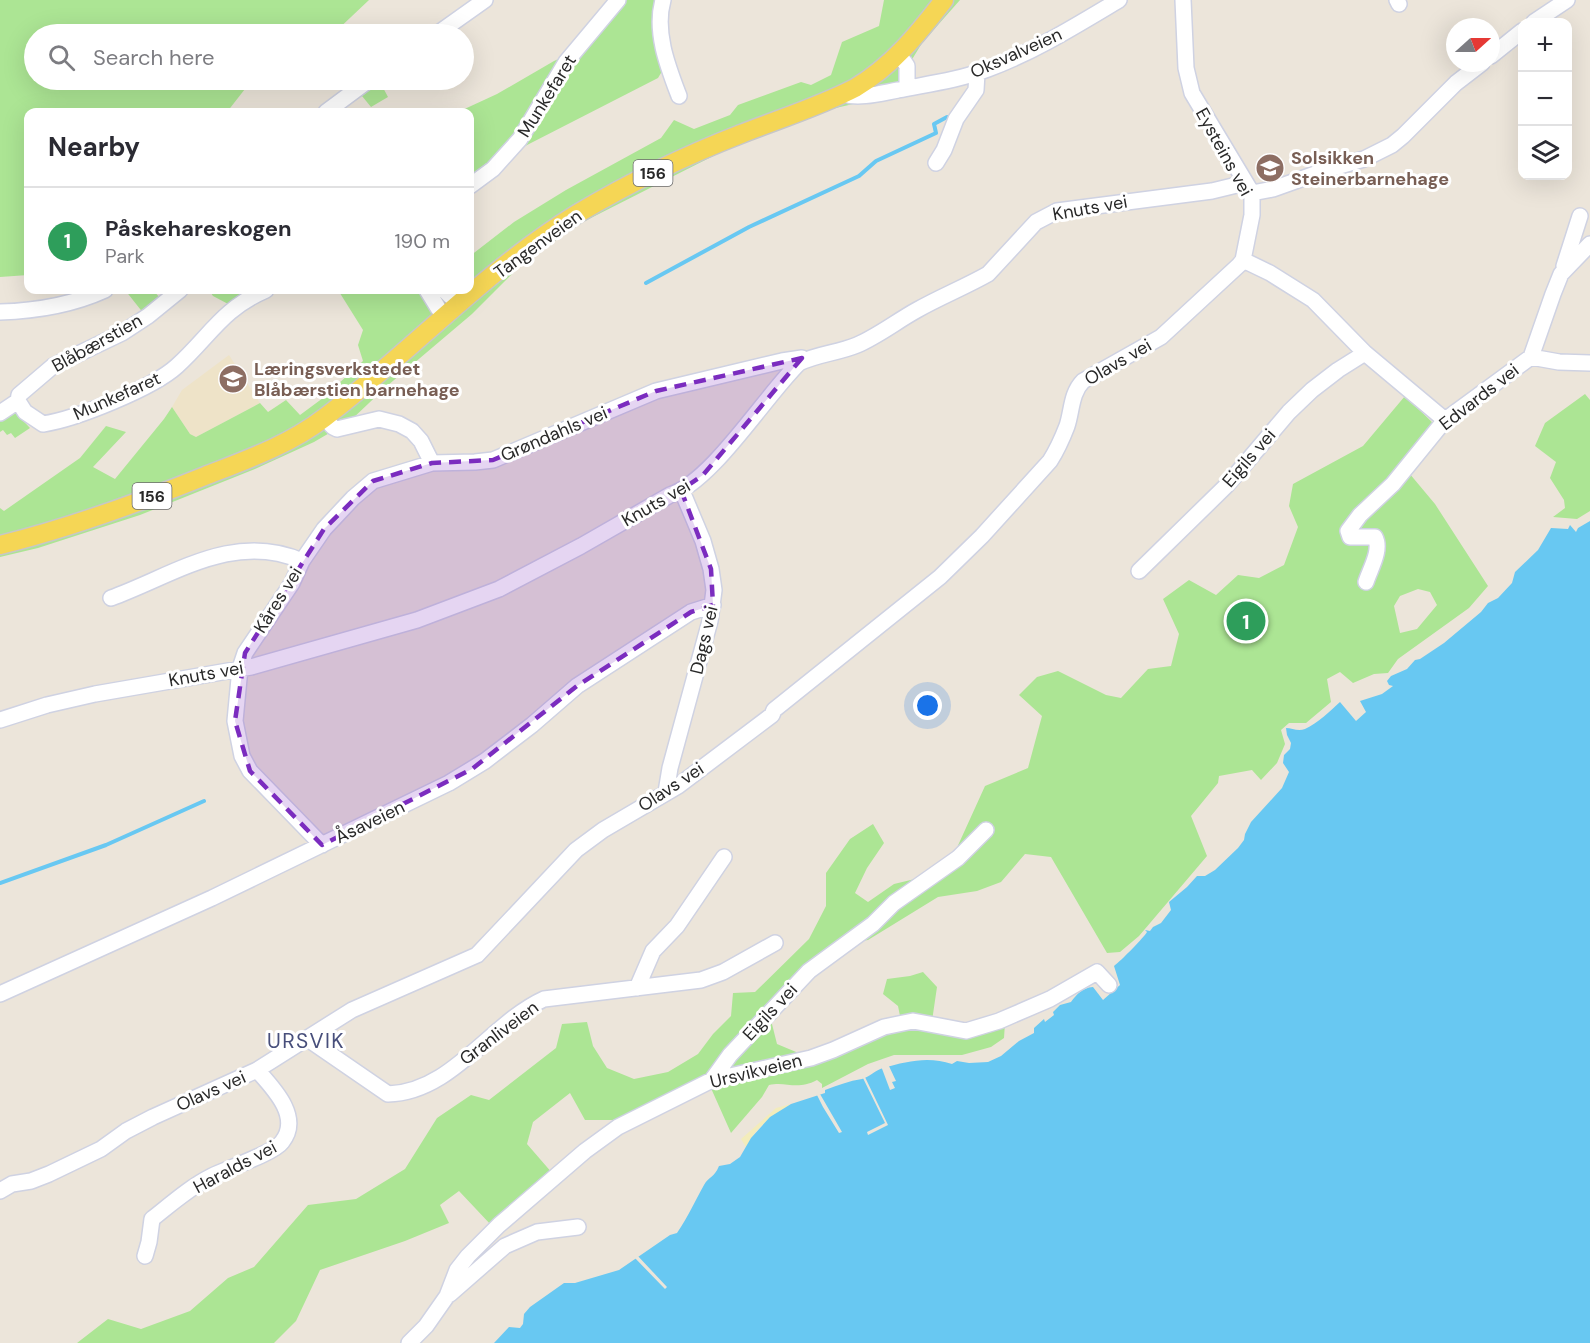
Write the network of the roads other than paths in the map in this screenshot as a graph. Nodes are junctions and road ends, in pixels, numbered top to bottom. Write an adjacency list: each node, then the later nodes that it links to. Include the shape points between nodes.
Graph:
1 (485, 0): 9 (street)
2 (618, 0): 21 (street, Munkefaret, via 567,62 520,139)
3 (663, 0): 18 (street, via 663,46)
4 (944, 0): 12 (main road, Tangenveien / 156)
5 (1119, 0): 14 (street, Oksvalveien, via 1004,63)
6 (1183, 0): 22 (street, Eysteins vei, via 1186,68 1192,93)
7 (1567, 0): 8 (street)
8 (1540, 18)
9 (451, 24)
10 (1518, 34): 11 (street)
11 (1500, 49)
12 (899, 54): 15 (street, via 907,66); 17 (main road, Tangenveien / 156, via 875,75)
13 (1470, 72): 22 (street, Knuts vei, via 1392,145 1364,159 1273,189)
14 (976, 73): 15 (street, Oksvalveien); 20 (street, via 976,90 956,119)
15 (907, 88): 17 (street, Oksvalveien, via 856,97)
16 (356, 90): 19 (street)
17 (843, 94): 27 (main road, Tangenveien / 156, via 704,149 606,198 554,229)
18 (679, 96)
19 (331, 108)
20 (936, 163)
21 (474, 183)
22 (1248, 188): 25 (street, Eysteins vei, via 1252,215); 39 (street, Knuts vei, via 1057,211 1036,222 988,274 918,309 870,339)
23 (1580, 216): 26 (street)
24 (1590, 244): 26 (street, Edvards vei)
25 (1243, 260): 37 (street, via 1313,300); 55 (street, Olavs vei, via 1161,337 1078,386 1050,461 940,577 772,715)
26 (1561, 274): 38 (street, Edvards vei)
27 (474, 292)
28 (95, 294): 35 (street, via 59,305)
29 (168, 294): 41 (street, Blåbærstien, via 148,316 122,333 53,366 19,395)
30 (258, 294): 41 (street, Munkefaret, via 219,320 175,368 123,396 43,424 25,412)
31 (429, 294): 36 (street)
32 (448, 294): 34 (street)
33 (471, 294): 34 (main road, Tangenveien / 156)
34 (458, 304): 36 (main road, Tangenveien / 156)
35 (0, 312)
36 (443, 316): 43 (main road, Tangenveien / 156)
37 (1365, 353): 44 (street); 49 (street, Eigils vei, via 1288,412 1227,485)
38 (1531, 357): 40 (street); 44 (street, Edvards vei)
39 (804, 360): 45 (street, Grøndahls vei, via 782,361 656,391 493,460); 46 (street, Knuts vei, via 787,374 703,475)
40 (1590, 363)
41 (18, 401): 42 (street, Blåbærstien)
42 (0, 413)
43 (324, 418): 45 (street, via 337,429 379,419 399,424 422,441); 47 (main road, Tangenveien / 156, via 284,444 201,478 72,526)
44 (1445, 420): 50 (street, Edvards vei, via 1393,484 1349,528 1350,537 1377,539 1377,552)
45 (432, 463): 48 (street, Kåres vei, via 366,486 333,518)
46 (682, 491): 52 (street, Dags vei, via 711,569); 53 (street, Knuts vei, via 500,589 417,620)
47 (0, 545)
48 (302, 561): 51 (street, via 266,550 244,550 204,560); 53 (street, Kåres vei, via 292,583 245,653)
49 (1138, 571)
50 (1366, 582)
51 (111, 598)
52 (713, 605): 55 (street, Dags vei); 57 (street, Åsaveien, via 691,612 577,686 472,770)
53 (240, 668): 54 (street, Knuts vei, via 95,694); 57 (street, Kåres vei, via 235,721 243,756 250,771)
54 (0, 720)
55 (666, 792): 63 (street, Olavs vei, via 576,850 477,955 352,1010)
56 (986, 830): 65 (street, Eigils vei, via 958,858 814,966 730,1055)
57 (322, 845): 62 (street, Åsaveien)
58 (724, 858): 61 (street, via 677,926 653,951)
59 (775, 944): 61 (street, Granliveien, via 700,980)
60 (1109, 985): 65 (street, Ursvikveien, via 1097,972 1036,1005 973,1030 897,1023 811,1058)
61 (637, 988): 63 (street, Granliveien, via 552,998 530,1005 465,1059 429,1083 399,1094 388,1094)
62 (0, 994)
63 (308, 1039): 64 (street, Olavs vei)
64 (257, 1070): 66 (street, Olavs vei, via 153,1117 101,1149 49,1174); 68 (street, Haralds vei, via 281,1098 287,1112 282,1143 196,1185 152,1219)
65 (712, 1080): 69 (street, Ursvikveien, via 618,1127 585,1151 468,1256)
66 (0, 1191)
67 (578, 1227): 69 (street, via 537,1232 505,1246)
68 (144, 1256)
69 (447, 1296): 70 (street, Ursvikveien)
70 (409, 1343)

